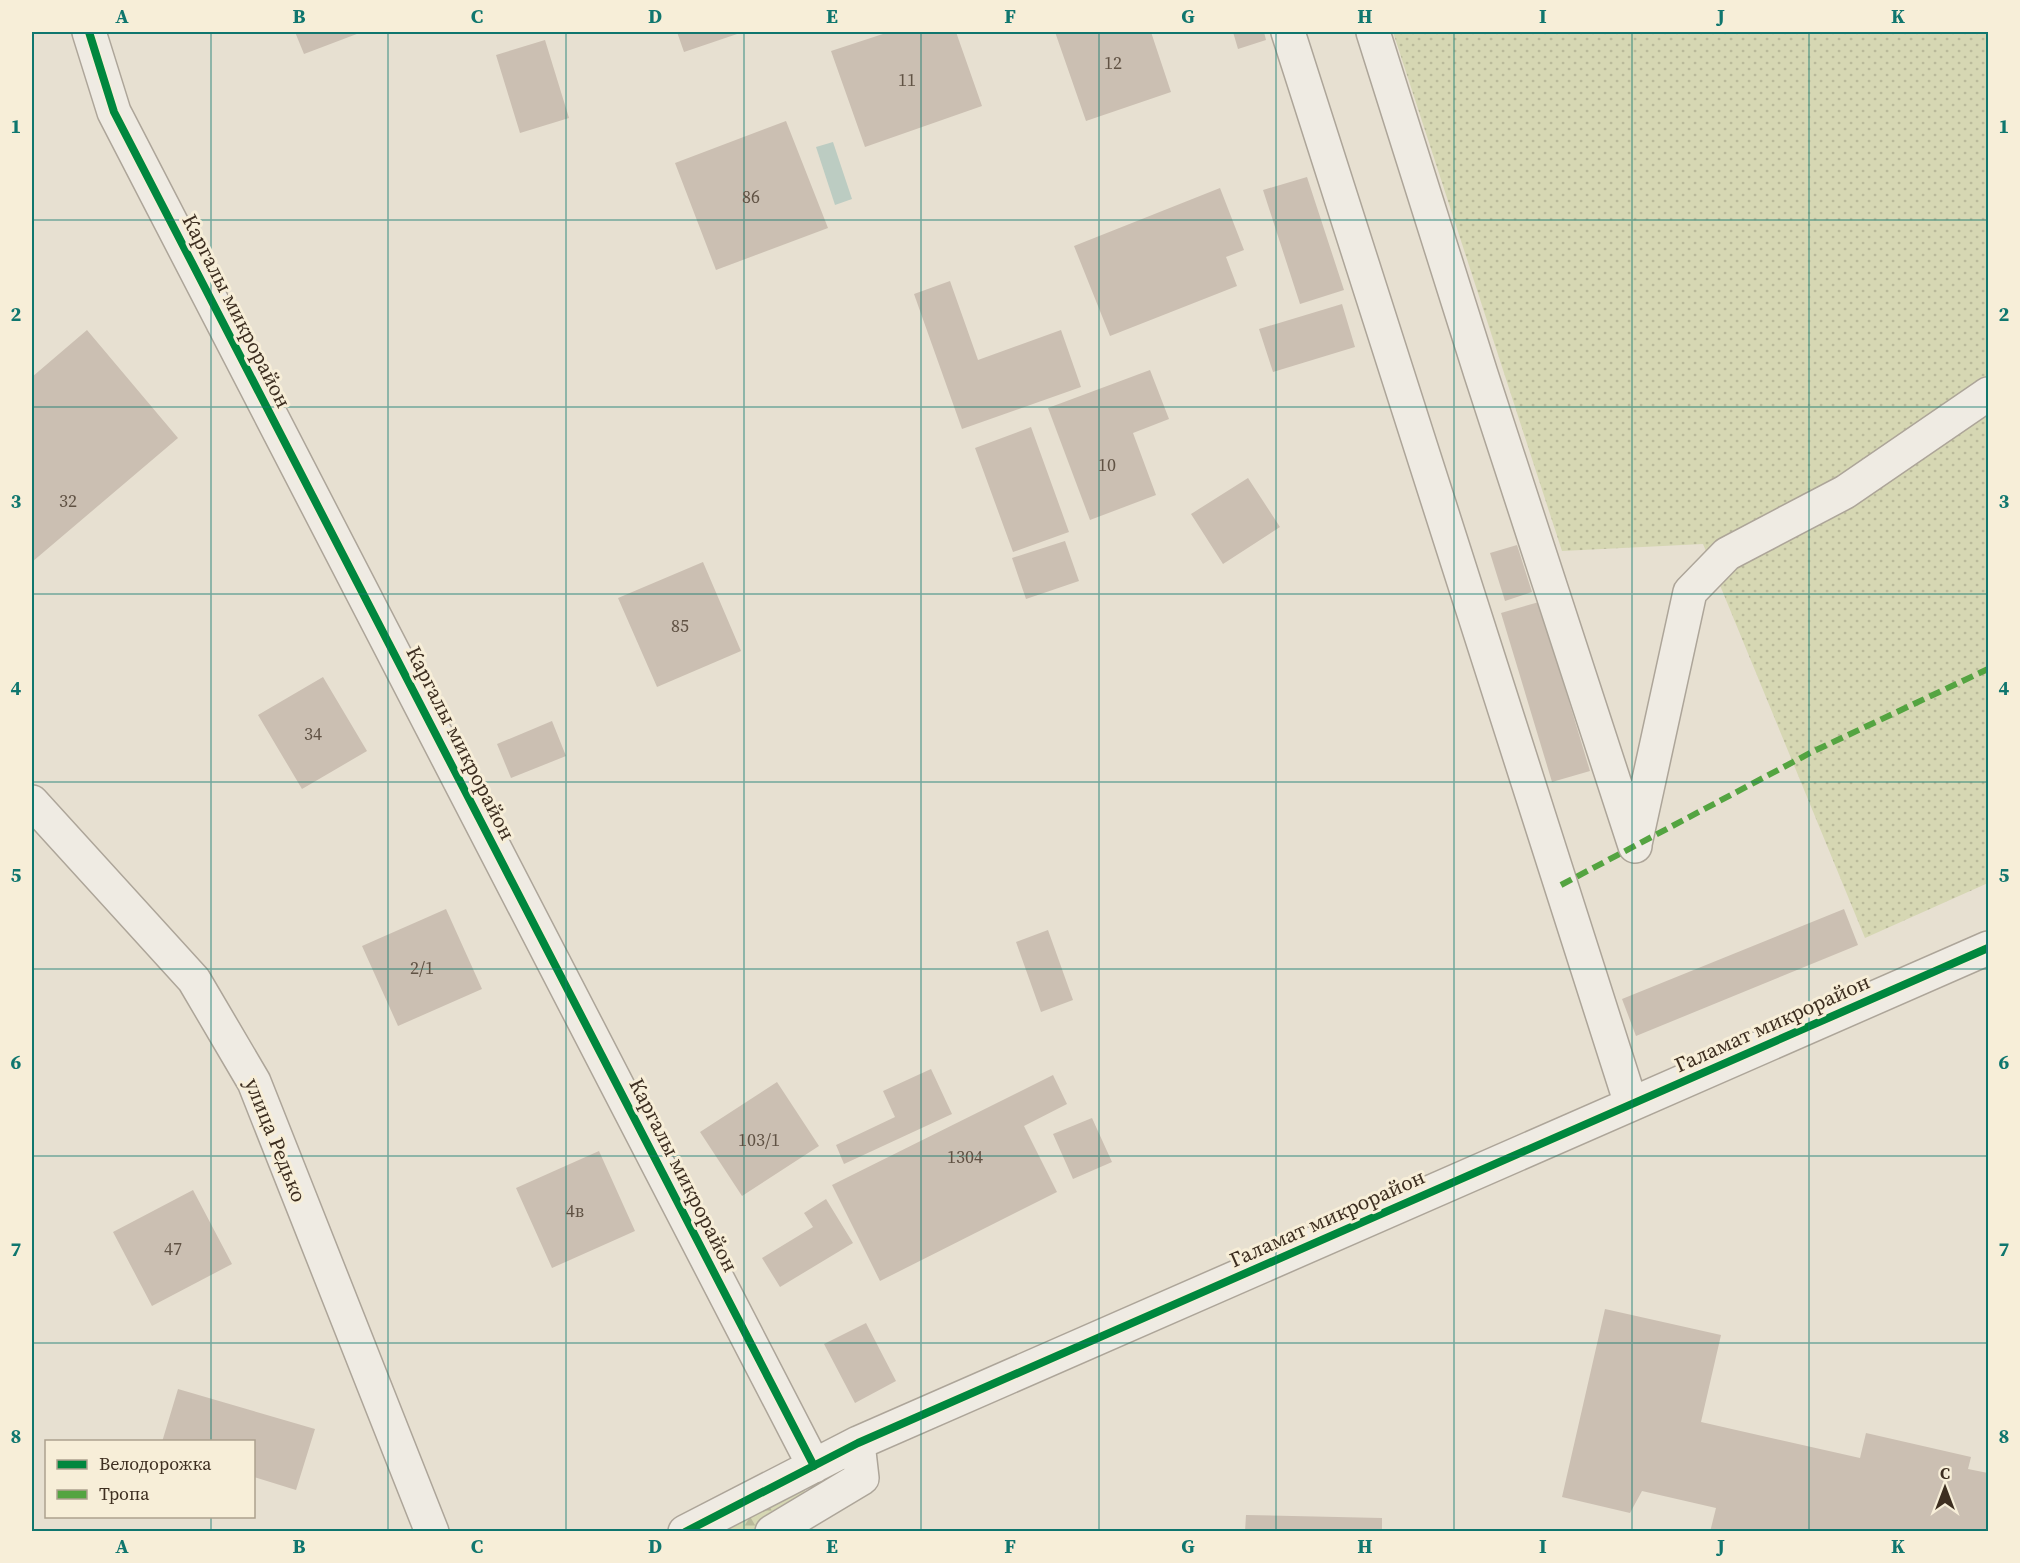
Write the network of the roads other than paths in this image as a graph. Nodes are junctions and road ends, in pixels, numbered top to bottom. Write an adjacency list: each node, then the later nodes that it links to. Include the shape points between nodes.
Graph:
1 (88, 32): 9 (street, Каргалы микрорайон, via 114,112)
2 (1288, 32): 7 (street)
3 (1373, 32): 4 (street, via 1635,846 1690,592 1727,554 1845,492)
4 (1989, 394)
5 (32, 802): 10 (street, улица Редько, via 194,980 254,1082)
6 (1989, 948): 7 (street, Галамат микрорайон)
7 (1631, 1104): 8 (street, Галамат микрорайон)
8 (858, 1443): 9 (street, Галамат микрорайон); 12 (street, via 862,1478)
9 (814, 1466): 11 (street, Галамат микрорайон)
10 (432, 1532)
11 (685, 1532)
12 (772, 1532)

